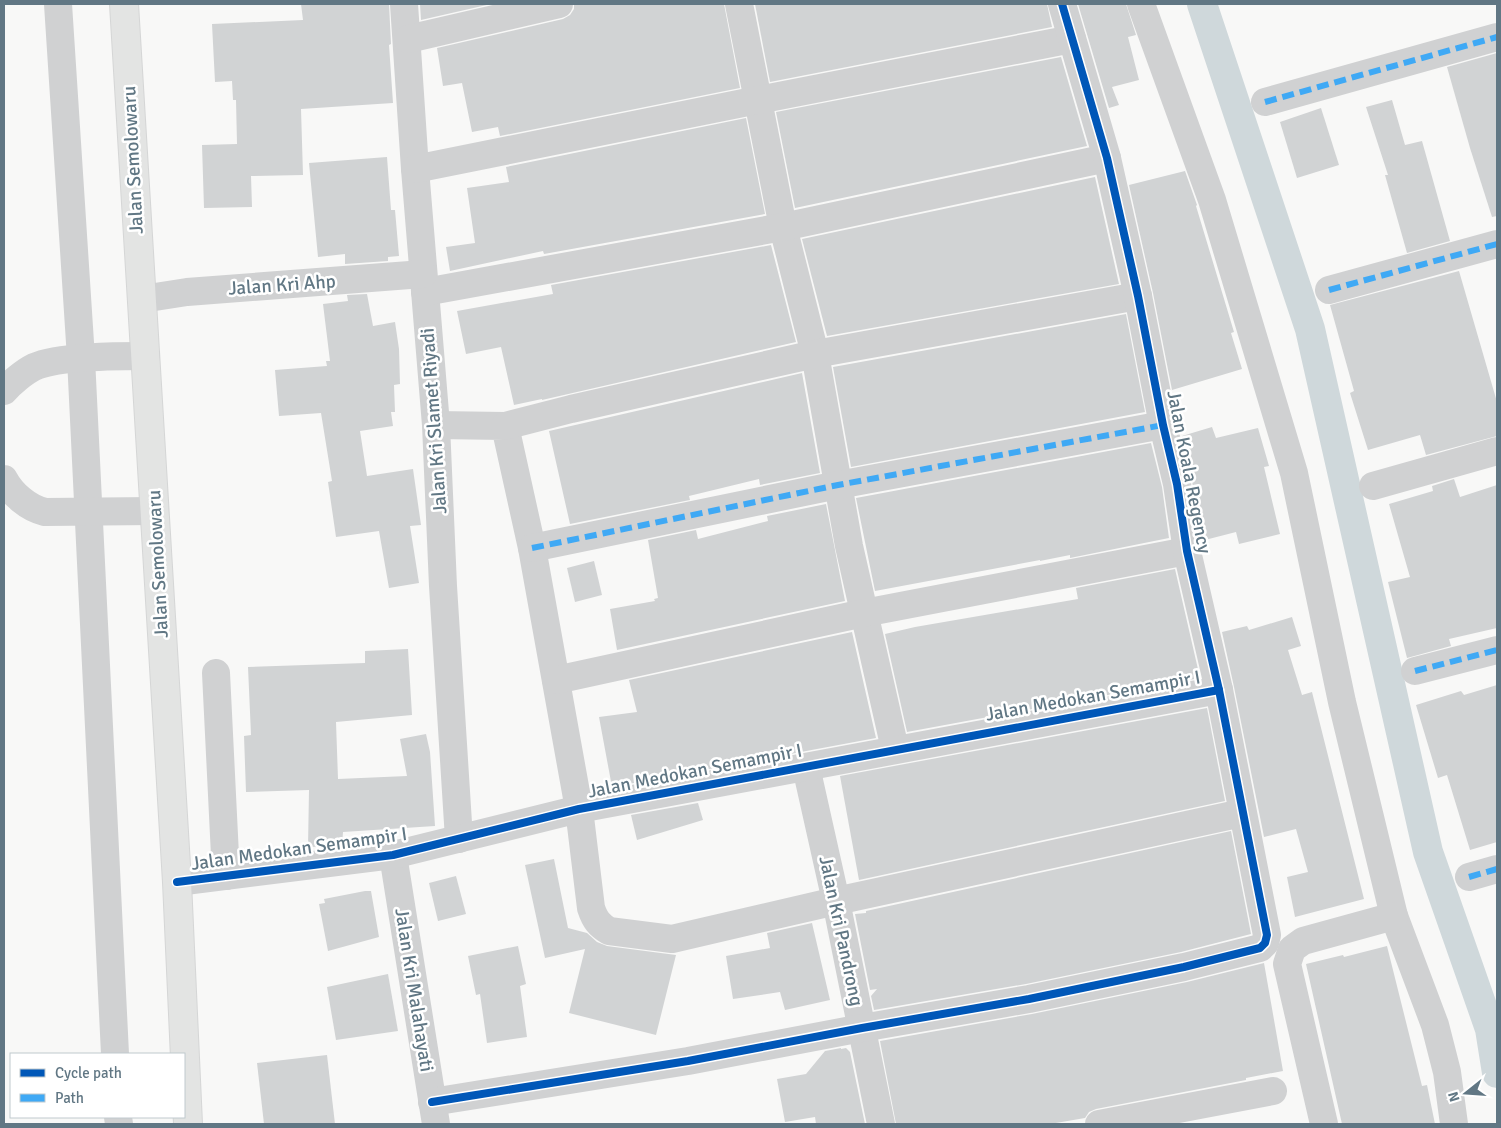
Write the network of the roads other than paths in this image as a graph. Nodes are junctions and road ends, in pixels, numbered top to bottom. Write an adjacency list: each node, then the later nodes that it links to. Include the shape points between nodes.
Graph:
1 (58, 4): 23 (street)
2 (124, 4): 20 (main road, Jalan Semolowaru)
3 (404, 4): 9 (street, Jalan Kri Slamet Riyadi)
4 (559, 4): 9 (street)
5 (739, 4): 11 (street)
6 (1062, 4): 10 (street, Jalan Koala Regency)
7 (1141, 4): 53 (street, via 1212,200 1294,473 1342,702)
8 (1497, 36): 12 (street)
9 (408, 39): 14 (street, Jalan Kri Slamet Riyadi)
10 (1072, 40): 11 (street); 13 (street, Jalan Koala Regency)
11 (758, 100): 14 (street); 15 (street)
12 (1265, 102)
13 (1106, 158): 15 (street, Jalan Kri Ahp); 19 (street, Jalan Koala Regency)
14 (415, 169): 17 (street, Jalan Kri Slamet Riyadi)
15 (783, 227): 17 (street, Jalan Kri Ahp); 21 (street)
16 (1497, 244): 18 (street)
17 (424, 283): 20 (street, Jalan Kri Ahp, via 187,292); 25 (street, Jalan Kri Slamet Riyadi)
18 (1329, 290)
19 (1138, 296): 21 (street); 26 (street, Jalan Koala Regency)
20 (142, 299): 22 (main road, Jalan Semolowaru)
21 (815, 354): 27 (street); 30 (street)
22 (138, 357): 23 (street); 32 (main road, Jalan Semolowaru)
23 (85, 358): 24 (street, via 44,363 32,368); 33 (street)
24 (4, 391)
25 (436, 425): 27 (street); 46 (street, Jalan Kri Slamet Riyadi)
26 (1163, 425): 30 (street); 35 (street, Jalan Koala Regency, via 1177,484)
27 (505, 426): 34 (street)
28 (1497, 451): 31 (street)
29 (4, 479): 33 (street, via 15,494 37,510)
30 (838, 485): 34 (street); 36 (street)
31 (1373, 486)
32 (145, 511): 33 (street); 51 (main road, Jalan Semolowaru)
33 (93, 512): 55 (street)
34 (532, 548): 40 (street)
35 (1187, 551): 36 (street); 41 (street, Jalan Koala Regency)
36 (864, 613): 40 (street); 42 (street)
37 (1497, 650): 38 (street)
38 (1415, 671)
39 (216, 673): 49 (street)
40 (556, 680): 44 (street)
41 (1219, 690): 42 (street, Jalan Medokan Semampir I); 45 (street, Jalan Koala Regency)
42 (895, 749): 43 (street, Jalan Medokan Semampir I)
43 (806, 767): 44 (street, Jalan Medokan Semampir I); 52 (street, Jalan Kri Pandrong)
44 (579, 809): 46 (street, Jalan Medokan Semampir I); 52 (street, via 591,908 594,919 609,931 672,939)
45 (1242, 812): 52 (street); 54 (street, Jalan Koala Regency, via 1267,936 1260,948 1029,999)
46 (459, 839): 47 (street, Jalan Medokan Semampir I)
47 (393, 855): 49 (street, Jalan Medokan Semampir I); 59 (street, Jalan Kri Malahayati)
48 (1497, 869): 50 (street)
49 (226, 876): 51 (street, Jalan Medokan Semampir I)
50 (1469, 877)
51 (177, 882): 56 (main road, Jalan Semolowaru)
52 (836, 901): 54 (street, Jalan Kri Pandrong)
53 (1394, 916): 63 (street, via 1303,941 1292,949 1287,964); 64 (street, via 1435,1025 1447,1072)
54 (862, 1028): 59 (street); 61 (street, Jalan Kri Pandrong)
55 (115, 1053)
56 (185, 1053)
57 (185, 1058): 60 (main road, Jalan Semolowaru)
58 (1272, 1091): 62 (street)
59 (434, 1113)
60 (188, 1124)
61 (881, 1124)
62 (1099, 1124)
63 (1324, 1124)
64 (1454, 1124)

